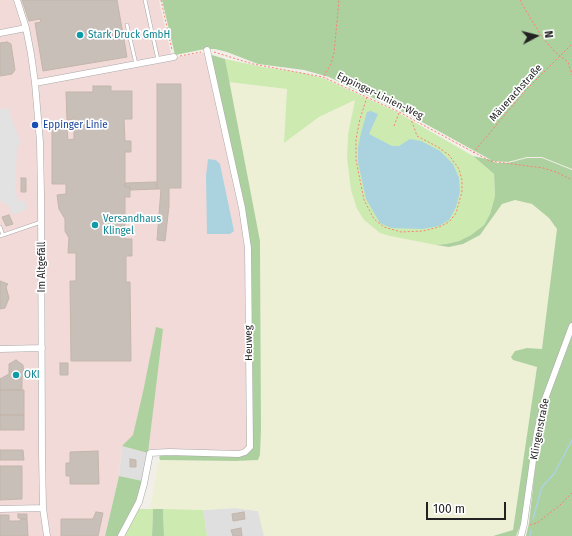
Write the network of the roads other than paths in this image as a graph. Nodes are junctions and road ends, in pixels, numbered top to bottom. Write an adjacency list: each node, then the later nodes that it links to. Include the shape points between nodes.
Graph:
1 (17, 0): 4 (street, Im Altgefäll)
2 (145, 0): 8 (lane)
3 (127, 25): 9 (lane)
4 (26, 28): 5 (street); 10 (street, Im Altgefäll)
5 (0, 33)
6 (207, 50): 20 (street, Heuweg, via 242,208 248,248 250,447 246,452 239,454 150,453 139,502)
7 (174, 57): 8 (street)
8 (158, 60): 9 (street)
9 (136, 64): 10 (street)
10 (35, 83): 11 (street, Im Altgefäll, via 40,142)
11 (41, 222): 13 (lane); 15 (street, Im Altgefäll)
12 (0, 227): 13 (lane)
13 (2, 235)
14 (572, 326): 21 (street, Klingenstraße, via 545,399 537,432)
15 (42, 348): 16 (street); 17 (street, Im Altgefäll)
16 (0, 349)
17 (43, 508): 18 (street); 19 (street, Im Altgefäll)
18 (0, 509)
19 (47, 536)
20 (121, 536)
21 (521, 536)

